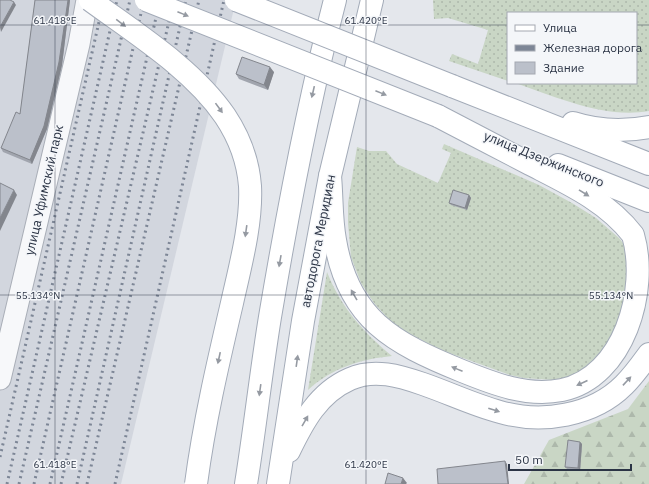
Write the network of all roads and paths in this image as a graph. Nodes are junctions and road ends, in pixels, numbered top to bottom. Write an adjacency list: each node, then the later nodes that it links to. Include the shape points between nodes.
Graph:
1 (88, 0): 13 (street, улица Уфимский парк); 15 (main road, one-way to 15, bridge, via 170,60 201,87 225,116 239,141 247,163 250,188 244,247 206,421)
2 (146, 0): 7 (main road, one-way to 7, bridge)
3 (236, 0): 6 (main road, bridge)
4 (335, 0): 16 (main road, one-way to 16, via 304,130 287,222 270,317)
5 (372, 1): 10 (main road, автодорога Меридиан)
6 (452, 86): 8 (main road, via 585,127 617,131); 9 (main road)
7 (438, 116): 10 (main road, one-way to 10, via 578,189 604,206 633,235 643,251 648,268 648,294 636,327 614,360 600,373 582,383 563,389 545,392 524,391 503,386 436,360 393,338 364,311 354,297 342,270 334,238); 11 (main road, улица Дзержинского)
8 (649, 127)
9 (649, 164)
10 (330, 176): 14 (main road, автодорога Меридиан, one-way to 10, via 303,321)
11 (649, 201)
12 (649, 354): 14 (main road, one-way to 12, via 310,411 341,383 360,376 378,373 397,376 500,412 539,418 577,412 610,396 624,386)
13 (0, 379)
14 (280, 476)
15 (196, 484)
16 (246, 484)

